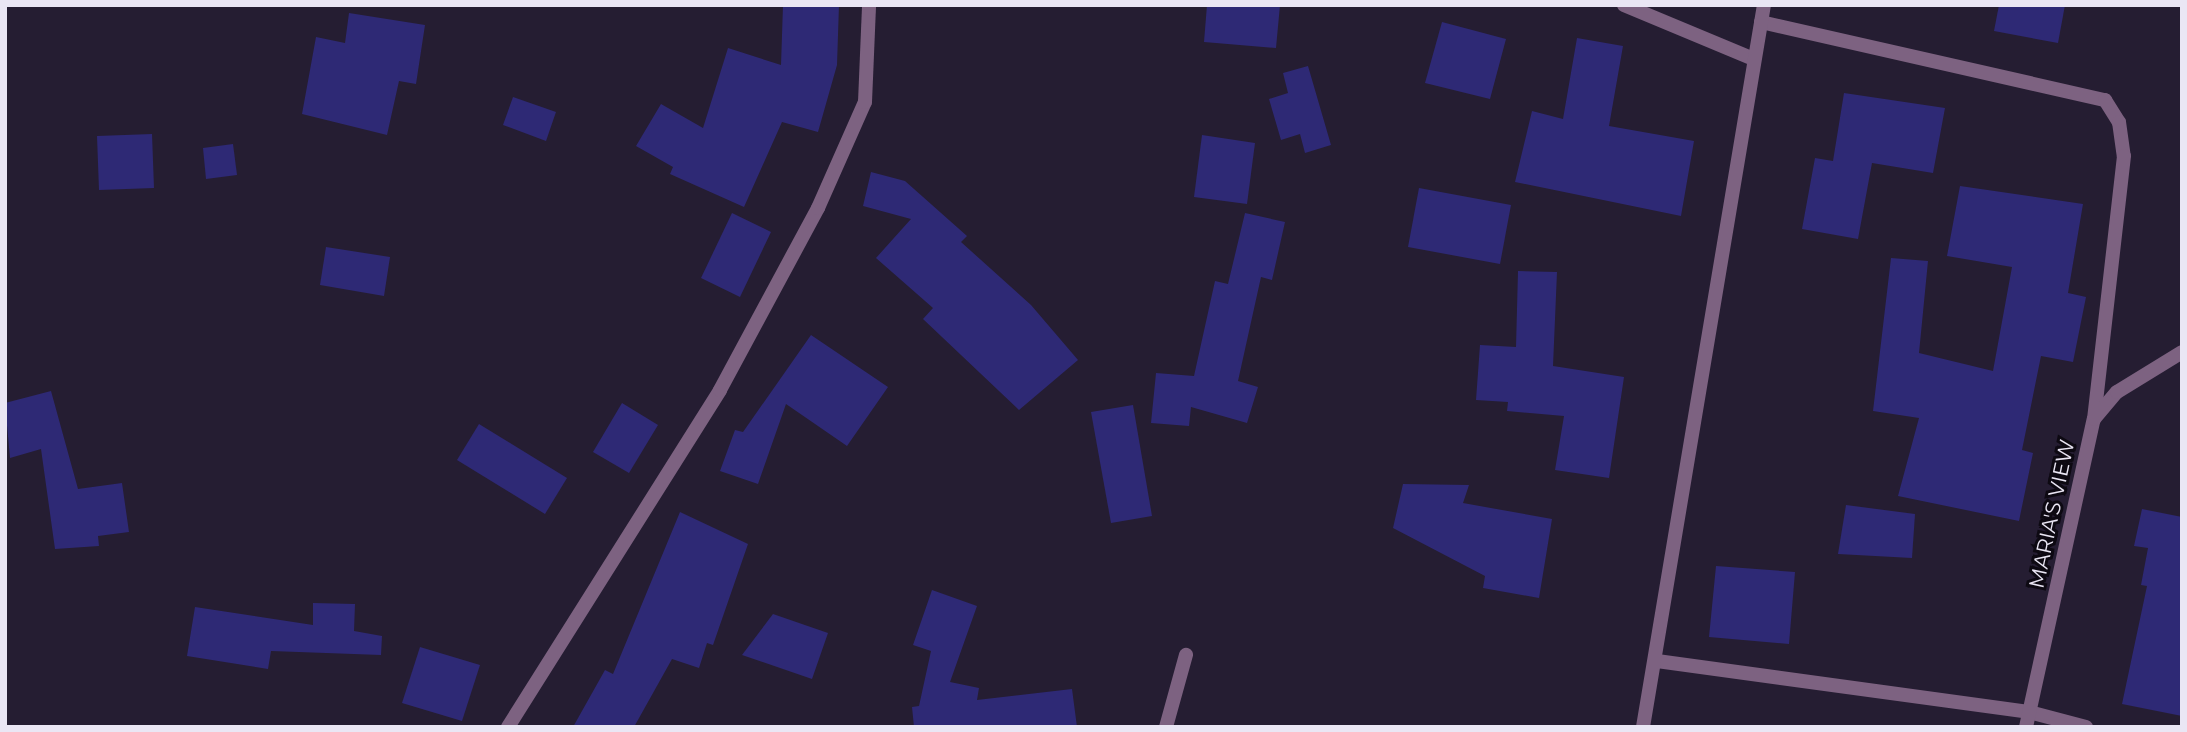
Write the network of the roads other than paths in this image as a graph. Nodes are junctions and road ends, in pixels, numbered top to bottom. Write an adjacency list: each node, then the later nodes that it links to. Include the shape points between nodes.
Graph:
1 (869, 5): 11 (street, via 865,102 817,208 720,390)
2 (1624, 5): 5 (street)
3 (1764, 5): 4 (street)
4 (1761, 22): 5 (street); 7 (street, via 2105,100 2119,122 2124,156)
5 (1754, 59): 9 (street)
6 (2182, 352): 7 (street, MARIA'S VIEW, via 2117,392)
7 (2094, 419): 10 (street, MARIA'S VIEW)
8 (1186, 656): 12 (street)
9 (1657, 661): 10 (street); 13 (street)
10 (2027, 719): 14 (street)
11 (508, 727)
12 (1167, 727)
13 (1643, 727)
14 (2086, 727)

